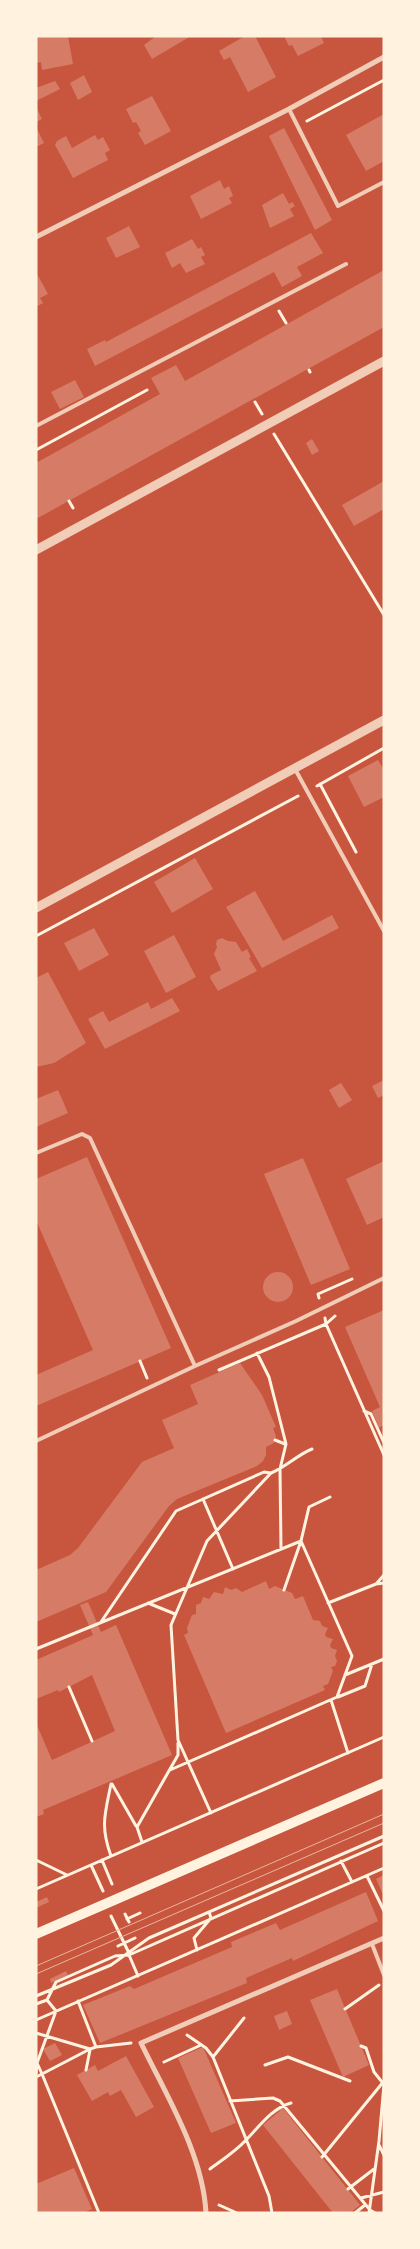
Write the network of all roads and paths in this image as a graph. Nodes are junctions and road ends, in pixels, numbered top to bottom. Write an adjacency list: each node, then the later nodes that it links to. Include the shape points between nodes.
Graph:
1 (384, 57): 3 (street)
2 (384, 80): 4 (path)
3 (289, 109): 4 (lane); 6 (street)
4 (297, 126): 5 (lane, via 338,206)
5 (384, 182)
6 (36, 237)
7 (346, 264): 12 (lane)
8 (384, 361): 11 (street)
9 (148, 390): 13 (path)
10 (255, 402): 11 (path)
11 (269, 425): 16 (street); 17 (path)
12 (36, 426)
13 (36, 450)
14 (69, 501): 15 (path)
15 (73, 508)
16 (36, 550)
17 (384, 615)
18 (384, 720): 20 (street)
19 (384, 748): 21 (path)
20 (295, 769): 25 (street); 26 (lane)
21 (320, 784): 22 (path); 24 (path)
22 (315, 787)
23 (299, 796): 28 (path)
24 (357, 854)
25 (36, 908)
26 (381, 922): 27 (lane)
27 (384, 931)
28 (36, 936)
29 (36, 1153): 36 (lane, via 82,1134 90,1138)
30 (358, 1276): 32 (path)
31 (384, 1278): 33 (lane)
32 (318, 1294)
33 (251, 1340): 34 (path); 36 (lane)
34 (258, 1354): 37 (path); 39 (path, via 326,1324); 43 (path, via 269,1377)
35 (140, 1361): 38 (path)
36 (195, 1366): 38 (lane)
37 (215, 1372)
38 (151, 1388): 41 (lane)
39 (364, 1410): 42 (path, via 370,1414); 45 (path)
40 (275, 1440): 43 (path)
41 (36, 1442)
42 (384, 1443)
43 (286, 1444): 46 (path)
44 (312, 1449): 46 (path, via 299,1454)
45 (384, 1455)
46 (280, 1469): 47 (path); 52 (path)
47 (271, 1473): 49 (path, via 264,1472); 50 (path)
48 (330, 1497): 51 (path, via 310,1507)
49 (204, 1499): 50 (path); 62 (path, via 176,1511)
50 (217, 1530): 53 (path); 57 (path, via 207,1541)
51 (301, 1541): 52 (path); 58 (path); 60 (path)
52 (281, 1549): 53 (path)
53 (232, 1569): 57 (path)
54 (384, 1576): 56 (path)
55 (384, 1583): 56 (path)
56 (376, 1584): 60 (path)
57 (188, 1588): 59 (path); 61 (path)
58 (284, 1590)
59 (148, 1602): 61 (path); 62 (path)
60 (328, 1603): 66 (path, via 352,1656)
61 (175, 1614): 71 (path, via 171,1625)
62 (101, 1622): 63 (path)
63 (36, 1649)
64 (384, 1659): 65 (path)
65 (372, 1664): 66 (path); 68 (path, via 365,1686)
66 (345, 1675): 68 (path)
67 (69, 1687): 72 (path)
68 (337, 1697): 69 (path)
69 (331, 1700): 73 (path); 74 (path)
70 (384, 1737): 73 (path)
71 (178, 1740): 74 (path); 75 (path, via 178,1755)
72 (92, 1741)
73 (348, 1753): 77 (path)
74 (188, 1762): 75 (path); 77 (path)
75 (170, 1770): 78 (path)
76 (384, 1783): 101 (main road)
77 (211, 1813): 80 (path)
78 (137, 1827): 80 (path); 82 (path, via 111,1783 103,1835)
79 (384, 1836): 83 (path)
80 (142, 1842): 82 (path)
81 (384, 1843): 86 (path)
82 (111, 1856): 85 (path)
83 (339, 1856): 86 (path); 96 (path)
84 (36, 1860): 89 (path)
85 (102, 1860): 87 (path); 92 (path)
86 (341, 1861): 91 (path); 99 (path)
87 (91, 1865): 89 (path); 93 (path)
88 (384, 1868): 90 (path)
89 (67, 1876): 94 (path)
90 (367, 1876): 91 (path); 95 (path)
91 (352, 1882): 108 (path)
92 (112, 1884)
93 (102, 1888)
94 (36, 1889)
95 (384, 1911)
96 (209, 1912): 99 (path); 104 (path)
97 (140, 1913): 98 (path, via 128,1921)
98 (125, 1914)
99 (211, 1918): 107 (path); 108 (path, via 194,1938)
100 (113, 1920): 103 (path)
101 (36, 1934)
102 (384, 1938): 105 (street)
103 (123, 1943): 104 (path, via 135,1937); 106 (path); 109 (path)
104 (138, 1944): 107 (path); 109 (path)
105 (372, 1944): 110 (lane); 122 (street)
106 (118, 1946)
107 (140, 1950): 109 (path)
108 (197, 1950): 111 (path)
109 (129, 1953): 111 (path); 113 (path, via 56,1982)
110 (384, 1975)
111 (138, 1976): 116 (path)
112 (384, 1981): 118 (path)
113 (52, 1989): 114 (path); 115 (path)
114 (36, 1996)
115 (47, 2000): 117 (path); 119 (path)
116 (78, 2001): 119 (path); 128 (path)
117 (36, 2004)
118 (345, 2009)
119 (56, 2011): 121 (path); 124 (path)
120 (244, 2018): 130 (path)
121 (36, 2020)
122 (177, 2027): 125 (street); 126 (path)
123 (36, 2033): 124 (path)
124 (46, 2037): 129 (path); 131 (path)
125 (141, 2043): 128 (path); 157 (street, via 192,2151 200,2173)
126 (202, 2045): 130 (path); 132 (path)
127 (361, 2046): 138 (path, via 366,2048 374,2072)
128 (96, 2047): 129 (path)
129 (90, 2049): 134 (path); 135 (path)
130 (213, 2057): 139 (path)
131 (37, 2062): 135 (path); 136 (path)
132 (163, 2062)
133 (265, 2065): 137 (path, via 288,2057)
134 (86, 2070)
135 (42, 2074): 136 (path); 156 (path)
136 (36, 2075)
137 (350, 2081)
138 (383, 2083): 144 (path); 145 (path)
139 (230, 2101): 141 (path, via 273,2098); 143 (path)
140 (291, 2104): 141 (path)
141 (284, 2105): 143 (path); 145 (path)
142 (384, 2131): 144 (path)
143 (246, 2140): 148 (path); 159 (path, via 269,2196)
144 (379, 2141): 146 (path); 147 (path)
145 (323, 2155): 149 (path)
146 (384, 2155)
147 (374, 2169): 149 (path); 151 (path)
148 (210, 2170)
149 (350, 2188): 152 (path)
150 (384, 2192): 151 (path)
151 (371, 2196): 152 (path); 155 (path)
152 (361, 2198): 154 (path)
153 (219, 2205): 158 (path)
154 (366, 2205): 155 (path); 160 (path)
155 (369, 2211): 161 (path)
156 (99, 2213)
157 (206, 2213)
158 (237, 2213)
159 (272, 2213)
160 (355, 2213)
161 (376, 2213)

